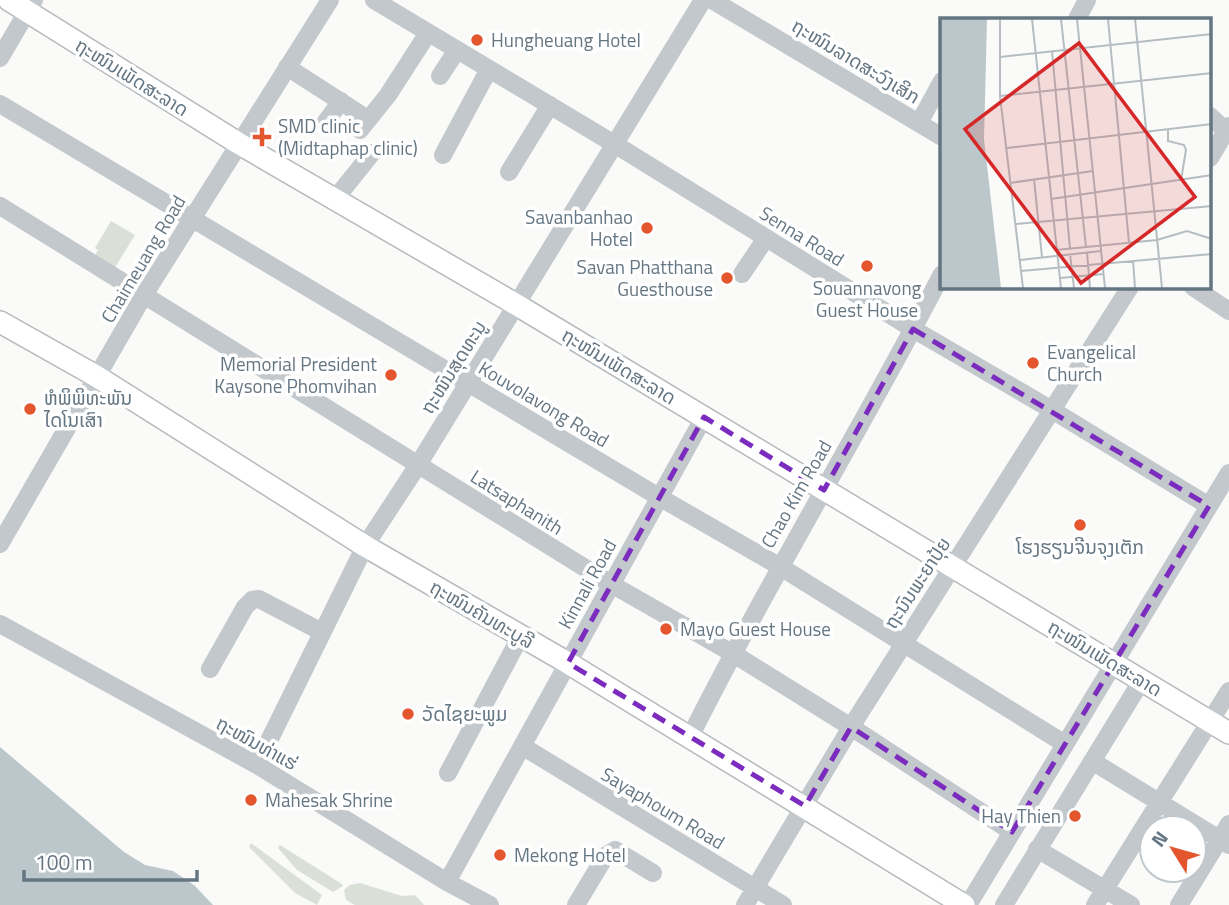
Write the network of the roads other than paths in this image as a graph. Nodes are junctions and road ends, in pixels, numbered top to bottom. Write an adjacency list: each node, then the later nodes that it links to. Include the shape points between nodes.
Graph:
1 (330, 0): 9 (street, Chaimeuang Road)
2 (374, 0): 6 (street, Senna Road)
3 (703, 0): 22 (street, ຖະໜົນສຸດທະນູ)
4 (712, 0): 18 (street, ຖະໜົນລາດສະວົງເສິກ)
5 (24, 4): 8 (street); 21 (main road, ຖະໜົນເພັດສະລາດ)
6 (428, 33): 7 (street, Senna Road); 13 (street, via 388,94 360,122)
7 (457, 50): 10 (street, Senna Road); 11 (street)
8 (0, 58)
9 (287, 67): 13 (street); 21 (street, Chaimeuang Road)
10 (489, 69): 14 (street, Senna Road); 24 (street)
11 (440, 76)
12 (940, 84): 18 (street)
13 (341, 102): 17 (street)
14 (550, 105): 22 (street, Senna Road); 26 (street)
15 (3, 113): 29 (street, Kouvolavong Road)
16 (1212, 117): 19 (street)
17 (325, 123)
18 (919, 123): 20 (street, ຖະໜົນລາດສະວົງເສິກ)
19 (1228, 129): 25 (street)
20 (940, 136)
21 (238, 144): 27 (main road, ຖະໜົນເພັດສະລາດ); 29 (street, Chaimeuang Road)
22 (616, 145): 30 (street, Senna Road); 36 (street, ຖະໜົນສຸດທະນູ)
23 (372, 153): 27 (street)
24 (443, 155)
25 (1212, 155)
26 (509, 172)
27 (335, 199): 36 (main road, ຖະໜົນເພັດສະລາດ)
28 (0, 206): 35 (street, Latsaphanith)
29 (192, 217): 35 (street, Chaimeuang Road); 41 (street, Kouvolavong Road)
30 (766, 238): 31 (street); 39 (street, Senna Road)
31 (742, 274)
32 (940, 278): 39 (street, Chao Kim Road)
33 (1129, 289): 42 (street, ຖະນົນພະຍາປຸ້ຍ)
34 (1196, 289): 37 (street)
35 (145, 295): 40 (street, Chaimeuang Road); 44 (street, Latsaphanith)
36 (517, 305): 41 (street, ຖະໜົນສຸດທະນູ); 43 (main road, ຖະໜົນເພັດສະລາດ)
37 (1229, 310)
38 (0, 322): 40 (main road, ຖະໜົນຄັນທະບູລີ)
39 (913, 329): 42 (street, Senna Road); 46 (street, Chao Kim Road)
40 (96, 376): 49 (street, Chaimeuang Road); 50 (main road, ຖະໜົນຄັນທະບູລີ)
41 (467, 383): 44 (street, ຖະໜົນສຸດທະນູ); 47 (street, Kouvolavong Road)
42 (1052, 410): 48 (street, Senna Road); 52 (street, ຖະນົນພະຍາປຸ້ຍ)
43 (704, 417): 46 (main road, ຖະໜົນເພັດສະລາດ); 47 (street, Kinnali Road)
44 (418, 465): 50 (street, ຖະໜົນສຸດທະນູ); 53 (street, Latsaphanith)
45 (1229, 473): 48 (street)
46 (824, 490): 51 (street, Chao Kim Road); 52 (main road, ຖະໜົນເພັດສະລາດ)
47 (659, 497): 51 (street, Kouvolavong Road); 53 (street, Kinnali Road)
48 (1209, 506): 60 (street)
49 (0, 544)
50 (365, 546): 55 (street, ຖະໜົນສຸດທະນູ); 56 (main road, ຖະໜົນຄັນທະບູລີ)
51 (779, 566): 57 (street, Kouvolavong Road); 58 (street, Chao Kim Road)
52 (953, 566): 57 (street, ຖະນົນພະຍາປຸ້ຍ); 60 (main road, ຖະໜົນເພັດສະລາດ)
53 (611, 584): 58 (street, Latsaphanith); 59 (street, Kinnali Road)
54 (0, 624): 71 (street, ຖະໜົນທ່າແຮ່)
55 (322, 632): 61 (street, via 260,599 252,600); 71 (street, ຖະໜົນສຸດທະນູ)
56 (520, 637): 59 (main road, ຖະໜົນຄັນທະບູລີ); 72 (street)
57 (903, 642): 65 (street, ຖະນົນພະຍາປຸ້ຍ); 68 (street, Kouvolavong Road)
58 (732, 653): 65 (street, Latsaphanith); 67 (street, Chao Kim Road)
59 (568, 663): 67 (main road, ຖະໜົນຄັນທະບູລີ); 69 (street, Kinnali Road)
60 (1112, 664): 62 (main road, ຖະໜົນເພັດສະລາດ); 68 (street)
61 (210, 668)
62 (1142, 680): 64 (main road, ຖະໜົນເພັດສະລາດ); 70 (street)
63 (1229, 691): 64 (street)
64 (1210, 722): 66 (main road, ຖະໜົນເພັດສະລາດ); 73 (street)
65 (851, 727): 74 (street, ຖະນົນພະຍາປຸ້ຍ); 76 (street, Latsaphanith)
66 (1229, 733)
67 (690, 737): 74 (main road, ຖະໜົນຄັນທະບູລີ)
68 (1065, 744): 76 (street)
69 (522, 746): 80 (street, Kinnali Road); 81 (street, Sayaphoum Road)
70 (1092, 761): 73 (street); 78 (street)
71 (257, 765): 80 (street, ຖະໜົນທ່າແຮ່)
72 (448, 773)
73 (1161, 803): 77 (street); 82 (street)
74 (805, 807): 81 (street, ຖະນົນພະຍາປຸ້ຍ); 87 (main road, ຖະໜົນຄັນທະບູລີ)
75 (1229, 824): 77 (street)
76 (1012, 832): 87 (street)
77 (1224, 842): 91 (street)
78 (1037, 849): 82 (street); 88 (street)
79 (653, 873): 84 (street, via 615,850 606,855)
80 (447, 881): 83 (street, ຖະໜົນທ່າແຮ່)
81 (755, 888): 85 (street, ຖະນົນພະຍາປຸ້ຍ); 86 (street, Sayaphoum Road)
82 (1105, 888): 89 (street); 90 (street)
83 (490, 905)
84 (576, 905)
85 (745, 905)
86 (783, 905)
87 (966, 905)
88 (1004, 905)
89 (1095, 905)
90 (1131, 905)
91 (1179, 905)

